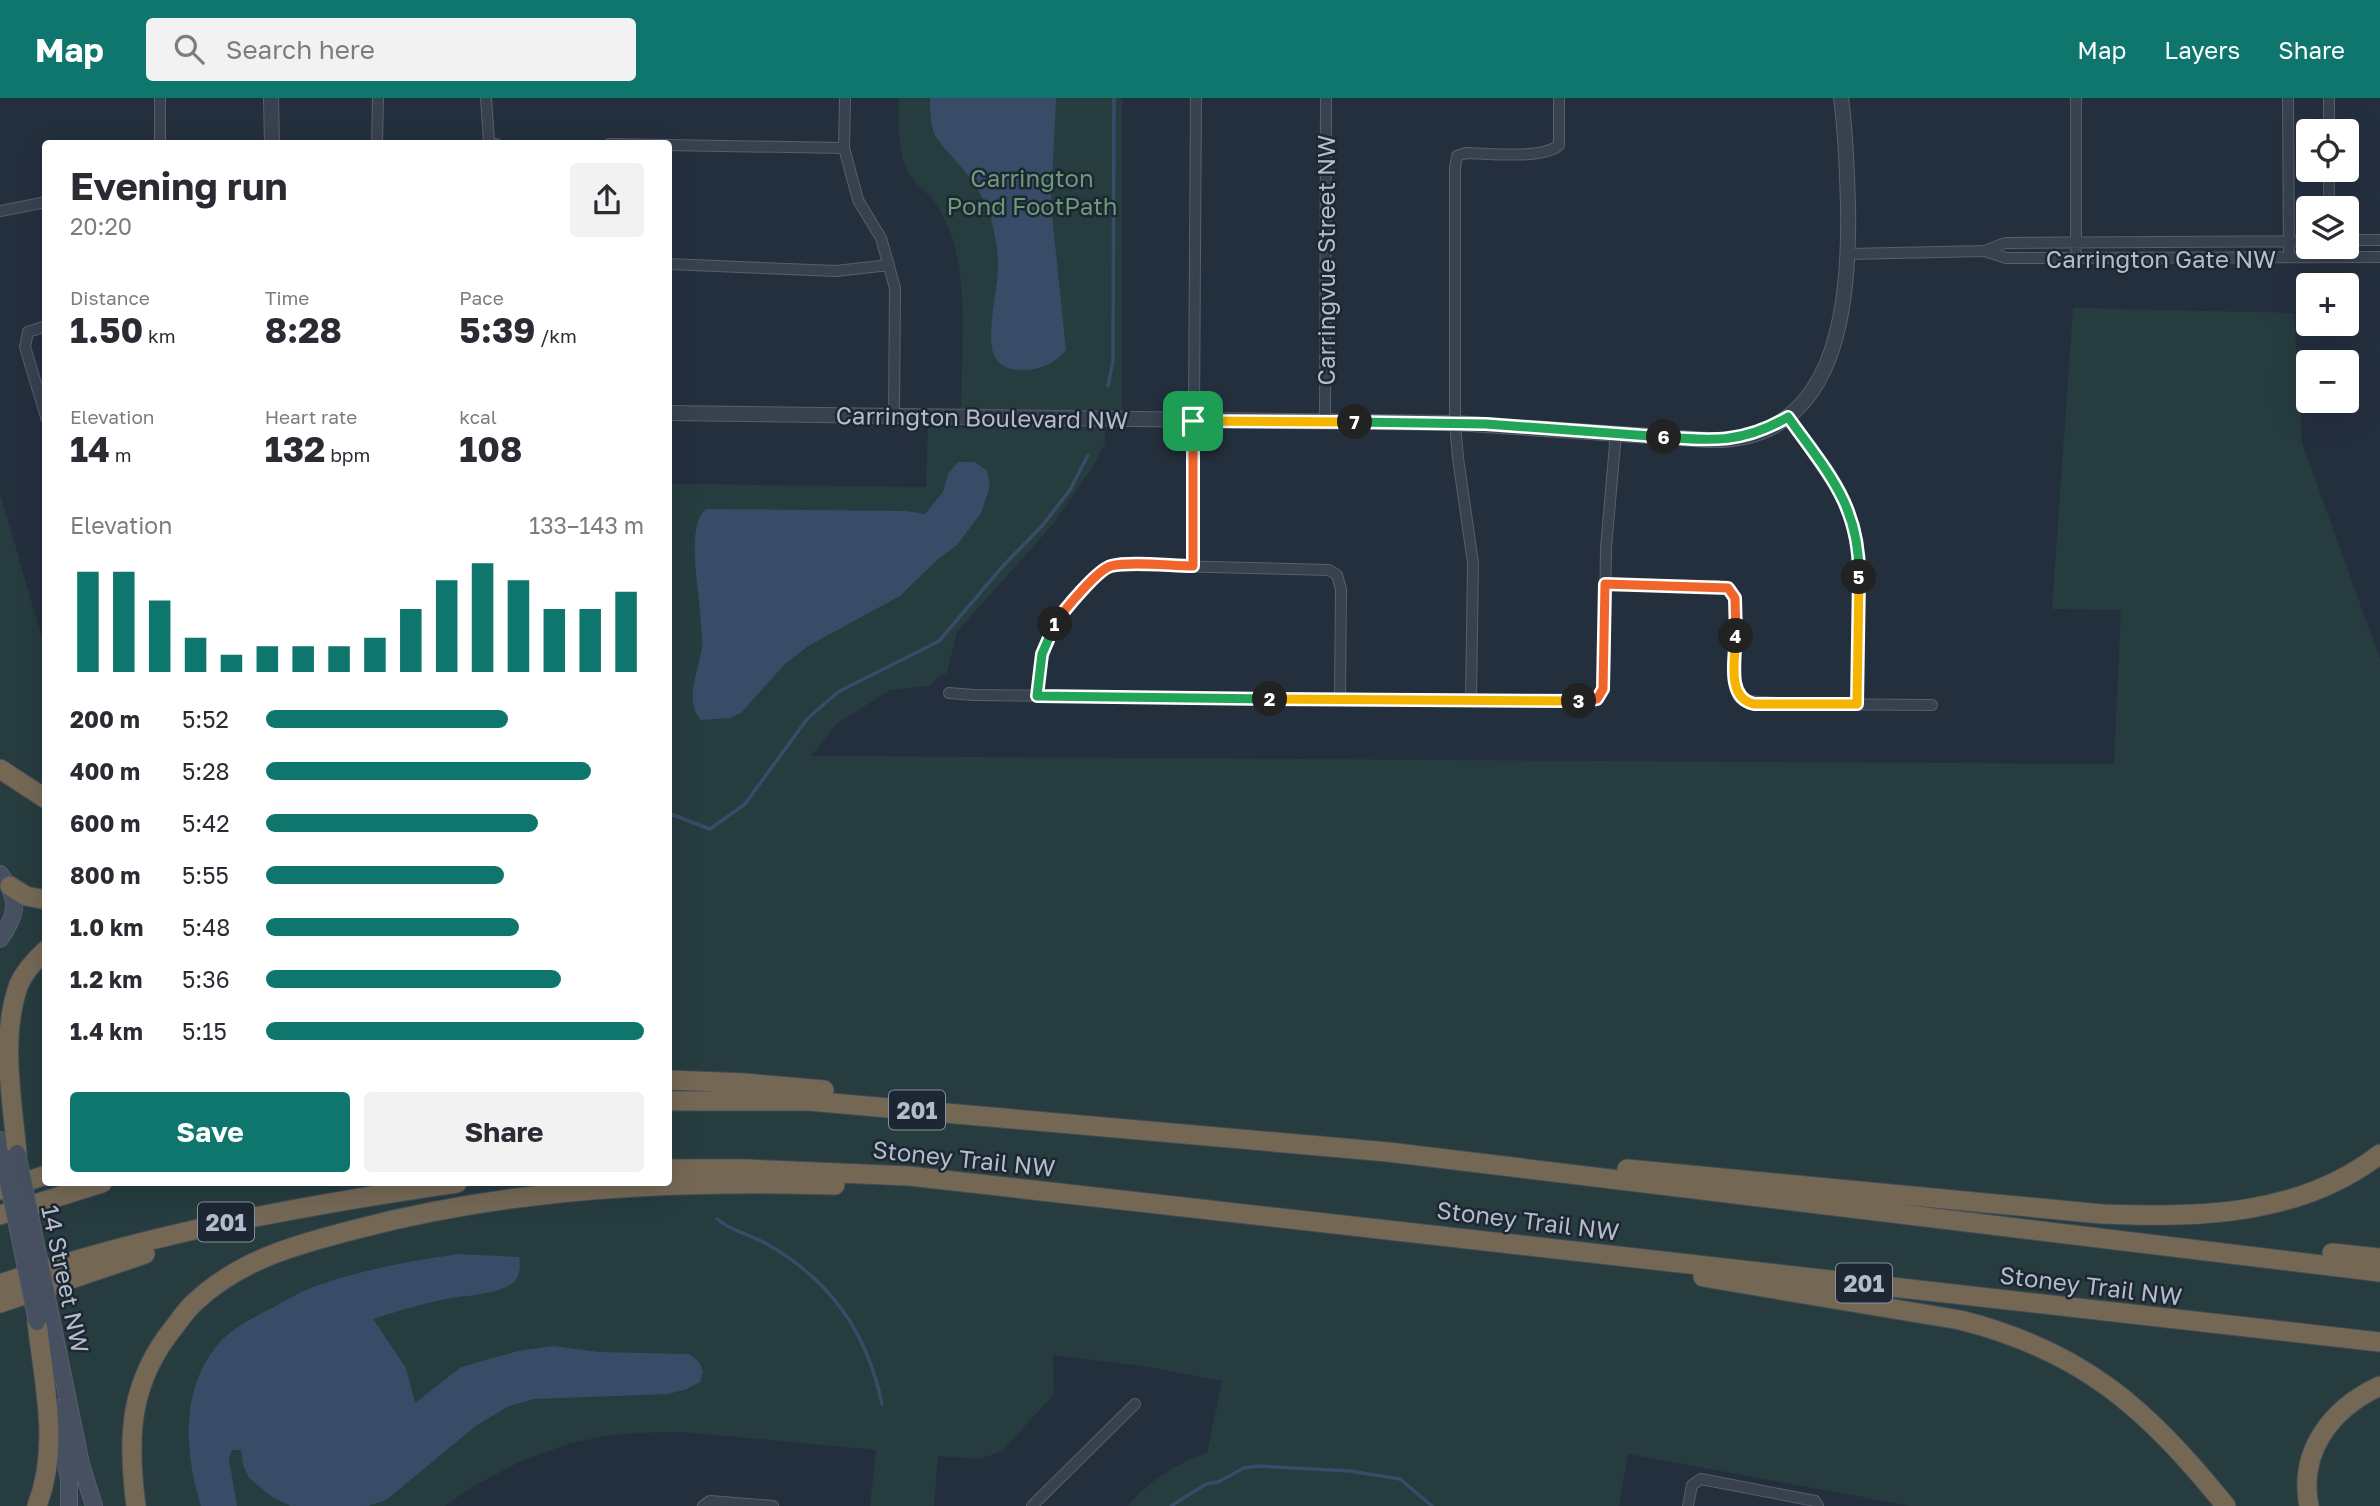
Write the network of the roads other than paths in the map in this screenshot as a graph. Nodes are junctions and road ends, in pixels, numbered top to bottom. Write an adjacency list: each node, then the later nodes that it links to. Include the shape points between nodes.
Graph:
1 (160, 98): 16 (street)
2 (271, 98): 17 (street)
3 (378, 98): 18 (street)
4 (486, 98): 19 (street)
5 (845, 98): 21 (street)
6 (1196, 98): 43 (street)
7 (1325, 98): 44 (street, Carringvue Street NW)
8 (1559, 98): 45 (street, via 1559,145 1553,150 1457,156)
9 (1841, 98): 15 (street, Carrington Boulevard NW)
10 (1850, 98): 15 (street, Carrington Boulevard NW)
11 (2076, 98): 28 (street)
12 (2288, 98): 26 (street)
13 (2329, 98): 14 (street)
14 (2329, 119)
15 (1846, 133): 30 (street, Carrington Boulevard NW)
16 (160, 140)
17 (272, 140)
18 (377, 140)
19 (489, 140)
20 (672, 145): 21 (street)
21 (844, 148): 37 (street, via 858,200 881,238)
22 (42, 203): 23 (street)
23 (0, 211)
24 (2359, 240): 25 (street)
25 (2380, 240)
26 (2289, 241): 27 (street, Carrington Gate NW); 28 (street, Carrington Gate NW); 33 (street)
27 (2296, 241)
28 (2076, 243): 29 (street, Carrington Gate NW, via 2005,243); 35 (street)
29 (1985, 251): 30 (street, Carrington Gate NW); 35 (street, Carrington Gate NW, via 2006,258)
30 (1849, 254): 42 (street, Carrington Boulevard NW, via 1844,302 1830,355 1812,391)
31 (2359, 255): 34 (street, Carrington Gate NW)
32 (2296, 256): 33 (street, Carrington Gate NW)
33 (2289, 257): 35 (street, Carrington Gate NW)
34 (2380, 257)
35 (2077, 259)
36 (672, 264): 37 (street, via 836,271)
37 (889, 265): 41 (street, via 895,288)
38 (42, 327): 39 (street, via 28,332 25,347)
39 (42, 404)
40 (672, 413): 41 (street, Carrington Boulevard NW)
41 (894, 416): 43 (street, Carrington Boulevard NW)
42 (1788, 417): 46 (street, Carrington Boulevard NW, via 1765,430 1729,440); 53 (street, via 1835,484 1856,530)
43 (1193, 421): 44 (street, Carrington Boulevard NW); 47 (street)
44 (1325, 422): 45 (street, Carrington Boulevard NW)
45 (1455, 423): 46 (street, Carrington Boulevard NW); 52 (street, via 1473,563)
46 (1616, 433): 48 (street)
47 (1193, 566): 50 (street, via 1112,565 1103,570 1051,631 1042,654); 51 (street, via 1320,569 1336,575 1342,594)
48 (1605, 584): 52 (street, via 1604,683 1597,699); 53 (street, via 1728,588 1735,598 1735,687 1739,697 1754,704)
49 (948, 693): 50 (street)
50 (1037, 696): 51 (street)
51 (1340, 699): 52 (street)
52 (1471, 701)
53 (1857, 704): 54 (street)
54 (1932, 705)
55 (0, 769): 56 (highway)
56 (42, 796)
57 (5, 880): 58 (highway, via 26,896); 59 (main road, via 15,909)
58 (42, 899)
59 (0, 939)
60 (42, 954): 65 (highway, via 19,983 9,1019)
61 (0, 1060): 65 (main road, 14 Street NW)
62 (672, 1080): 64 (highway, via 1097,1117)
63 (672, 1101): 64 (highway, Stoney Trail NW / 201, via 809,1101)
64 (1165, 1132): 66 (highway, Stoney Trail NW / 201)
65 (7, 1150): 84 (main road, 14 Street NW, bridge)
66 (1388, 1152): 67 (highway, via 2151,1216 2238,1211 2294,1199 2353,1173); 79 (highway, Stoney Trail NW / 201)
67 (2380, 1154)
68 (672, 1169): 70 (highway, Stoney Trail NW / 201, via 856,1172)
69 (42, 1176): 75 (highway)
70 (988, 1185): 74 (highway); 78 (highway, Stoney Trail NW / 201)
71 (92, 1186): 77 (highway)
72 (438, 1186): 76 (highway, 201)
73 (663, 1186): 91 (highway, via 493,1200 397,1218 296,1245 250,1263 193,1303 148,1368 133,1414)
74 (672, 1186)
75 (0, 1190)
76 (269, 1213): 82 (highway, 201, via 177,1233); 83 (highway)
77 (0, 1215)
78 (1349, 1224): 85 (highway, Stoney Trail NW / 201); 97 (highway, via 1838,1298 1996,1329 2050,1350 2121,1395 2166,1435)
79 (2095, 1239): 80 (highway, via 2196,1240); 81 (highway, Stoney Trail NW / 201)
80 (2380, 1258)
81 (2380, 1272)
82 (0, 1284)
83 (0, 1303)
84 (44, 1320): 88 (highway, via 51,1437); 89 (main road, 14 Street NW, via 69,1479); 90 (main road, 14 Street NW)
85 (2380, 1342)
86 (2380, 1386): 98 (highway, via 2349,1403 2319,1437 2306,1477)
87 (1135, 1404): 94 (street)
88 (37, 1506)
89 (69, 1506)
90 (94, 1506)
91 (136, 1506)
92 (703, 1506): 93 (street, via 710,1501)
93 (773, 1506)
94 (1032, 1506)
95 (1688, 1506): 96 (street, via 1692,1485 1701,1479 1815,1501)
96 (1818, 1506)
97 (2226, 1506)
98 (2309, 1506)

